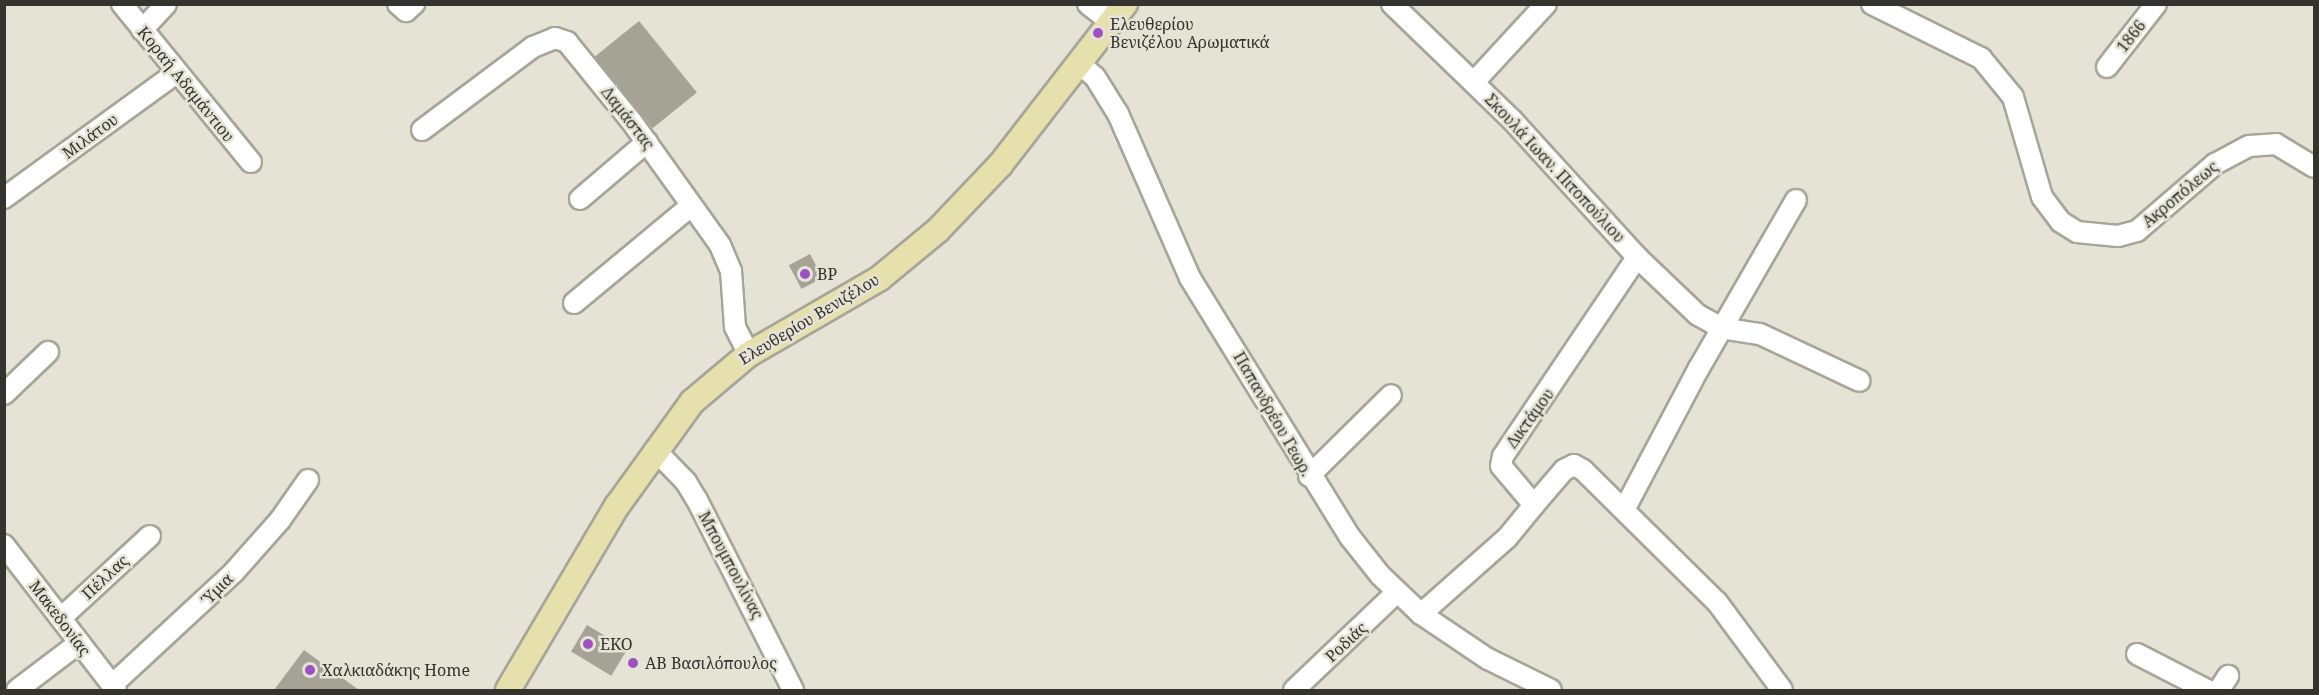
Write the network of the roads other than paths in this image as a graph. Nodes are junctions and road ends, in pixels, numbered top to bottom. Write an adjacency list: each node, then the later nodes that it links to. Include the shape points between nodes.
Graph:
1 (122, 4): 11 (street, Κοραή Αδαμάντιου)
2 (166, 4): 11 (street)
3 (398, 4): 4 (street, via 406,11)
4 (414, 4)
5 (1088, 4): 10 (street)
6 (1392, 4): 15 (street, Σκουλά Ιωαν. Πιτοπούλιου)
7 (1546, 4): 15 (street)
8 (1872, 4): 19 (street, Ακροπόλεως, via 1982,58 2013,98 2042,198 2061,222 2077,232 2112,236 2137,231 2215,164 2249,146 2276,144)
9 (2156, 4): 13 (street, 1866)
10 (1118, 14): 12 (main road, Ελευθερίου Βενιζέλου)
11 (142, 30): 14 (street, Κοραή Αδαμάντιου)
12 (1081, 64): 28 (main road, Ελευθερίου Βενιζέλου, via 1000,165 909,256 870,284); 33 (street, Παπανδρέου Γεωρ., via 1112,101 1182,264)
13 (2107, 68)
14 (176, 73): 18 (street, Κοραή Αδαμάντιου); 20 (street, Μιλάτου)
15 (1474, 82): 24 (street, Σκουλά Ιωαν. Πιτοπούλιου)
16 (422, 130): 17 (street, Δαμάστας, via 533,47 555,38 572,46)
17 (647, 142): 21 (street); 23 (street, Δαμάστας)
18 (251, 162)
19 (2314, 167)
20 (4, 198)
21 (580, 199)
22 (1796, 200): 26 (street)
23 (692, 205): 25 (street); 28 (street, Δαμάστας, via 728,261 735,327)
24 (1637, 257): 26 (street, Σκουλά Ιωαν. Πιτοπούλιου, via 1698,315); 35 (street, Δικτάμου, via 1567,367 1503,456 1501,466)
25 (574, 303)
26 (1721, 328): 29 (street, via 1760,334); 36 (street)
27 (48, 352): 30 (street)
28 (749, 354): 32 (main road, Ελευθερίου Βενιζέλου, via 698,395)
29 (1860, 381)
30 (4, 394)
31 (1391, 395): 33 (street)
32 (655, 450): 46 (main road, Ελευθερίου Βενιζέλου, via 602,530); 47 (street, Μπουμπουλίνας, via 686,482 697,500)
33 (1309, 476): 39 (street, Παπανδρέου Γεωρ., via 1350,537)
34 (308, 480): 44 (street, Ύμια, via 280,520 234,572)
35 (1534, 505): 36 (street, via 1564,470 1574,465); 40 (street, via 1507,538)
36 (1624, 510): 50 (street, via 1717,602)
37 (150, 536): 41 (street, Πέλλας)
38 (4, 545): 41 (street, Μακεδονίας)
39 (1397, 592): 40 (street, Παπανδρέου Γεωρ.); 48 (street, Ροδιάς)
40 (1421, 614): 49 (street, Παπανδρέου Γεωρ., via 1488,659)
41 (61, 618): 42 (street, Μακεδονίας)
42 (79, 643): 44 (street, Μακεδονίας); 45 (street)
43 (2137, 654): 51 (street)
44 (114, 688)
45 (17, 690)
46 (508, 690)
47 (793, 690)
48 (1294, 690)
49 (1551, 690)
50 (1782, 690)
51 (2207, 690)

